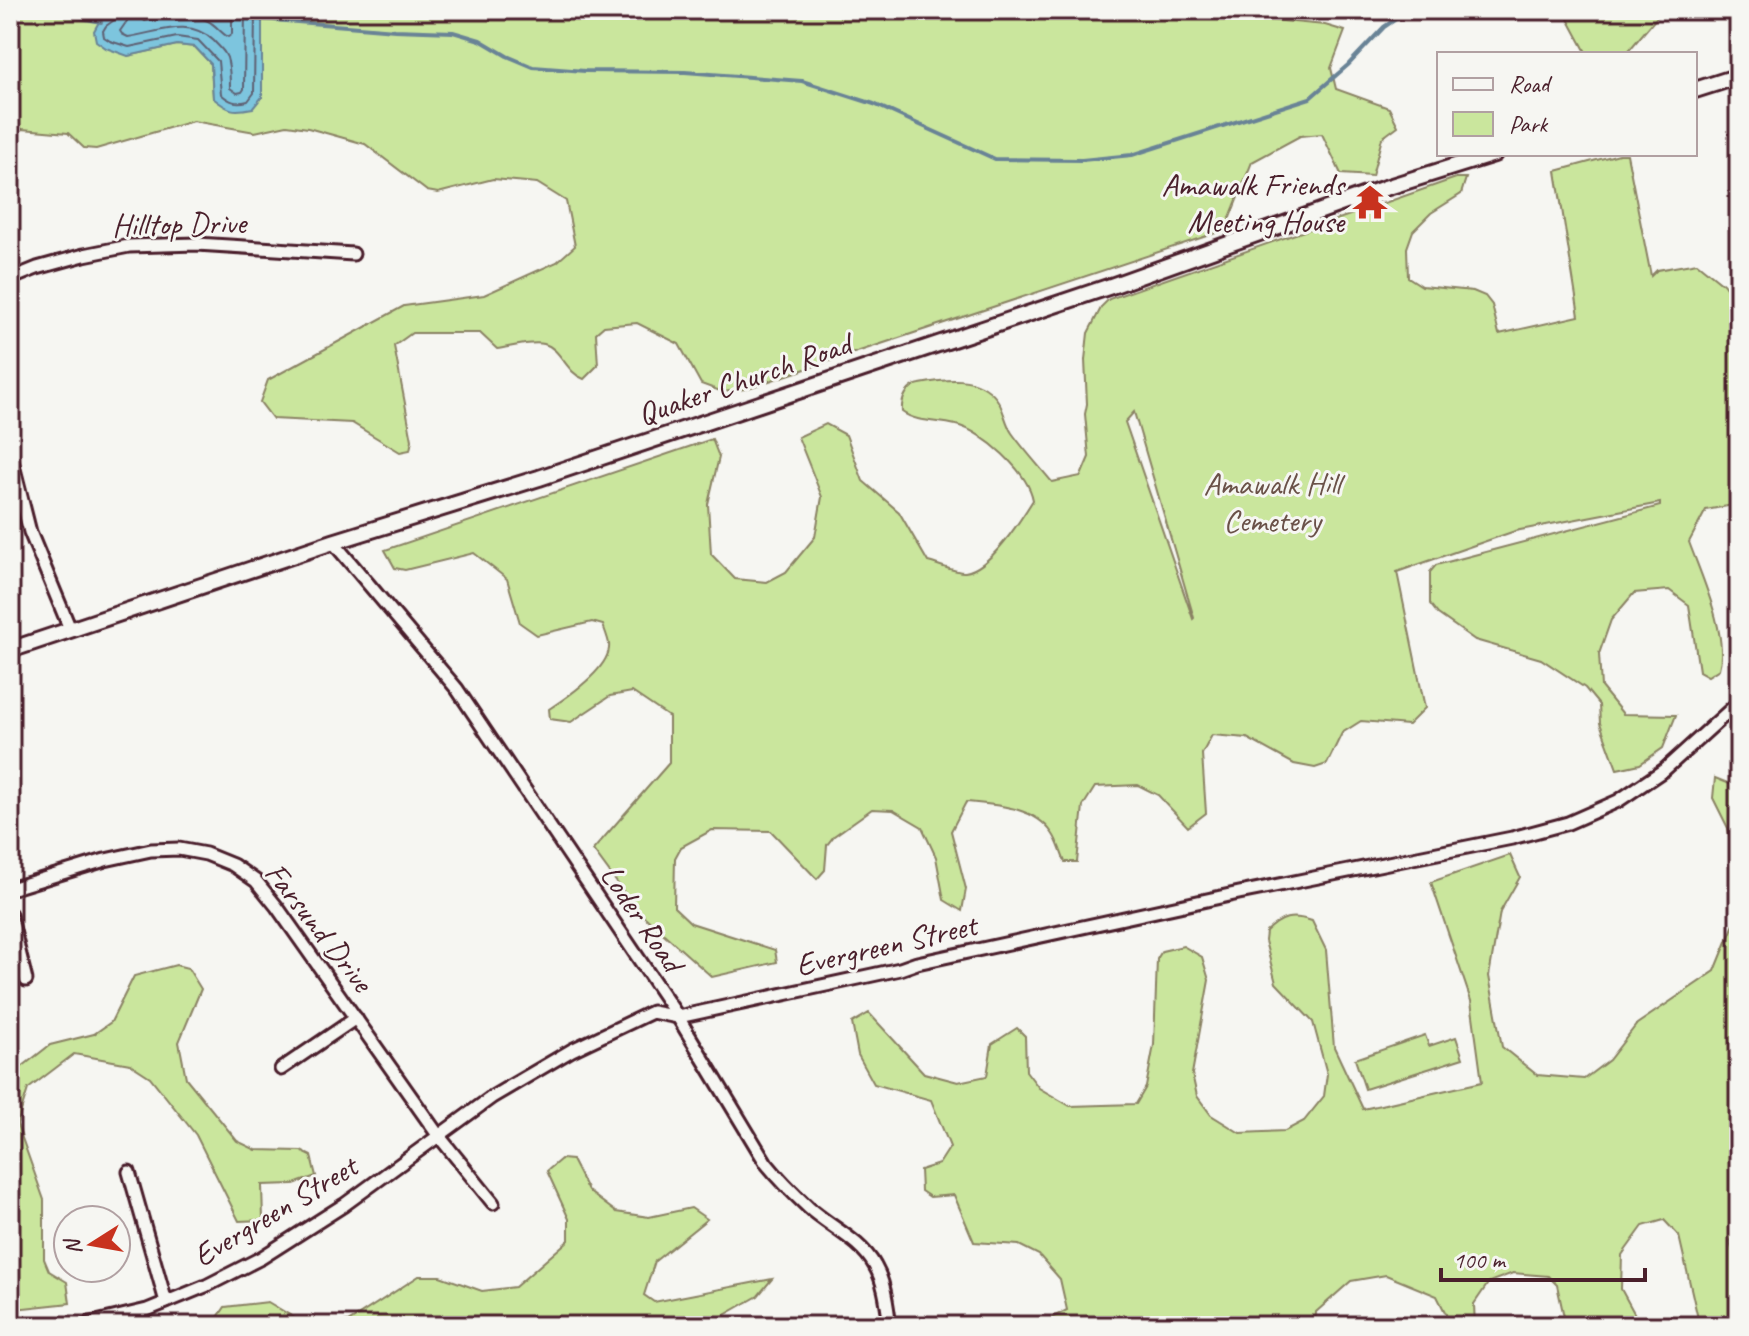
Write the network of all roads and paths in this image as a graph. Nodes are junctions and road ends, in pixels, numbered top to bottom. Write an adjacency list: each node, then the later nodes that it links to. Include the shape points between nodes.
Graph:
1 (1739, 76): 2 (street)
2 (1697, 89)
3 (1488, 156): 7 (street, Quaker Church Road, via 596,459)
4 (353, 254): 5 (street, Hilltop Drive, via 197,244 129,246)
5 (10, 279)
6 (10, 453): 8 (street, via 30,532)
7 (333, 542): 8 (street, Quaker Church Road); 14 (street, Loder Road, via 457,689)
8 (70, 629): 9 (street, Quaker Church Road)
9 (10, 650)
10 (1739, 702): 14 (street, Evergreen Street, via 1664,770 1618,801 1568,823)
11 (10, 889): 15 (street, Farsund Drive, via 151,850 206,854 256,881)
12 (10, 914): 13 (street)
13 (26, 980)
14 (678, 1017): 17 (street, Evergreen Street, via 652,1012 572,1050); 22 (street, Loder Road, via 766,1163 874,1264)
15 (356, 1018): 16 (street); 17 (street, Farsund Drive)
16 (281, 1069)
17 (438, 1135): 19 (street, Farsund Drive); 20 (street, Evergreen Street, via 261,1258)
18 (129, 1172): 20 (street)
19 (493, 1203)
20 (166, 1302): 21 (street, Evergreen Street)
21 (79, 1326)
22 (890, 1326)

